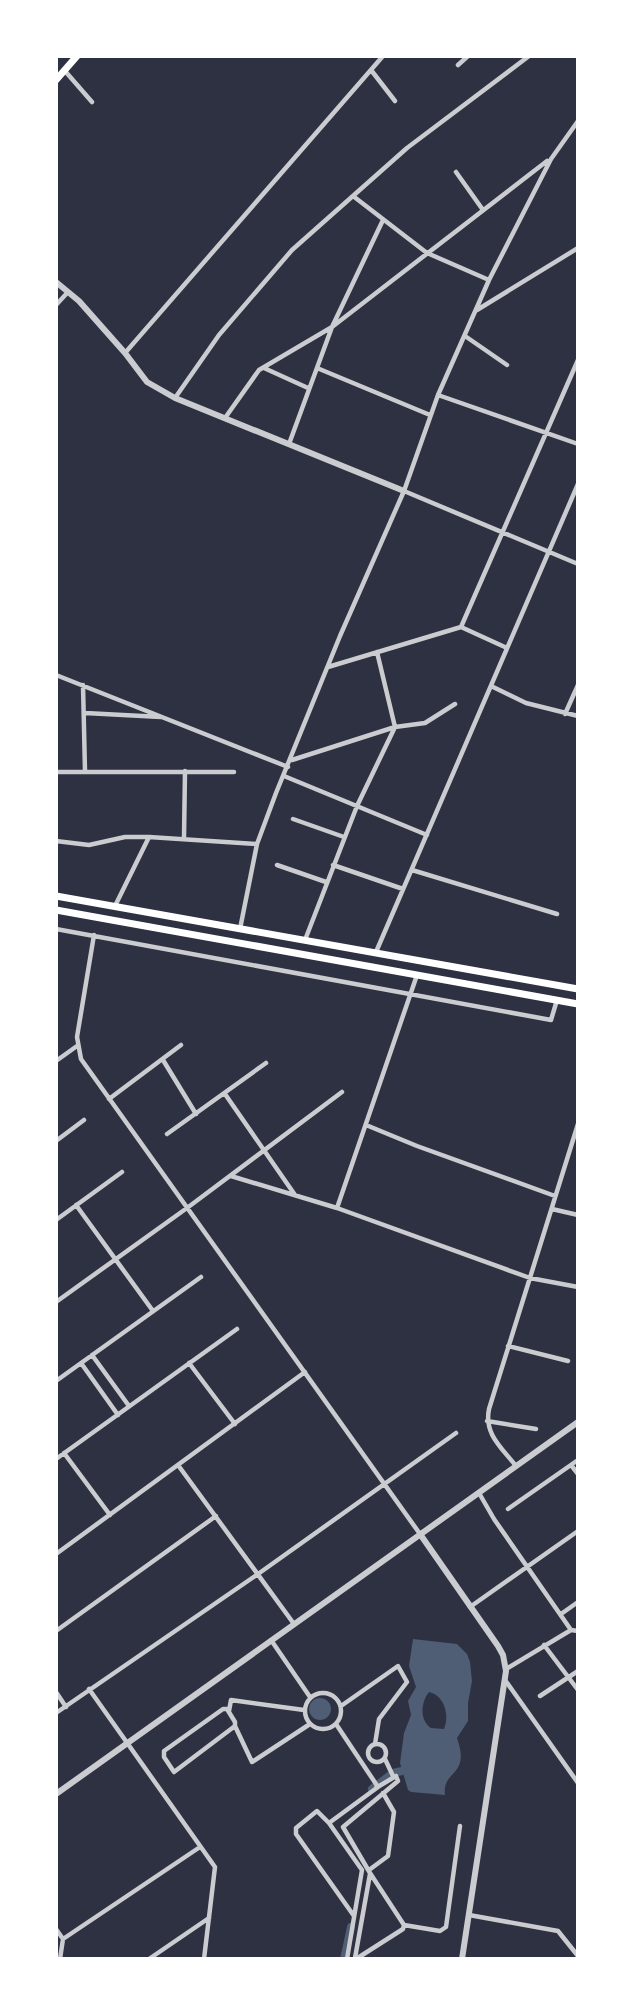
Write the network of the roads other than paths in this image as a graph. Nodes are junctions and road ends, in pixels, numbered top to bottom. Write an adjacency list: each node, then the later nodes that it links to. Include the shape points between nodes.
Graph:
1 (77, 56): 6 (main road)
2 (383, 56): 7 (street)
3 (468, 56): 5 (street)
4 (529, 56): 14 (street, via 407,148)
5 (458, 65)
6 (65, 70): 8 (main road); 10 (street)
7 (371, 70): 9 (street); 26 (street)
8 (56, 80)
9 (395, 101)
10 (92, 103)
11 (578, 121): 12 (street)
12 (551, 159): 15 (street); 19 (street)
13 (456, 172): 15 (street)
14 (354, 195): 16 (street); 33 (street, via 292,250 219,335)
15 (484, 210): 18 (street)
16 (383, 220): 18 (street); 24 (street)
17 (578, 248): 23 (street)
18 (426, 253): 19 (street); 24 (street)
19 (489, 280): 23 (street)
20 (56, 282): 21 (street)
21 (68, 292): 22 (street); 26 (street)
22 (56, 306)
23 (477, 310): 25 (street)
24 (332, 327): 29 (street); 30 (street)
25 (465, 335): 28 (street); 32 (street)
26 (125, 353): 33 (street, via 147,382)
27 (578, 360): 36 (street)
28 (507, 365)
29 (264, 367): 31 (street); 35 (street)
30 (317, 368): 31 (street); 34 (street)
31 (308, 388): 37 (street)
32 (438, 395): 34 (street); 36 (street)
33 (176, 398): 35 (street)
34 (430, 415): 40 (street)
35 (225, 418): 37 (street)
36 (546, 433): 38 (street); 41 (street)
37 (289, 444): 40 (street)
38 (578, 444)
39 (578, 484): 42 (street)
40 (404, 491): 41 (street); 47 (street)
41 (503, 532): 42 (street); 44 (street)
42 (548, 552): 43 (street); 45 (street)
43 (578, 564)
44 (461, 628): 45 (street); 46 (street)
45 (507, 648): 51 (street)
46 (377, 652): 47 (street); 57 (street)
47 (328, 667): 58 (street)
48 (56, 675): 49 (street)
49 (83, 685): 53 (street); 56 (street)
50 (578, 685): 54 (street)
51 (491, 686): 54 (street, via 526,703); 67 (street)
52 (455, 704): 57 (street, via 425,723)
53 (85, 713): 56 (street); 60 (street)
54 (565, 714): 55 (street)
55 (578, 716)
56 (166, 718): 59 (street)
57 (394, 727): 58 (street); 65 (street)
58 (291, 760): 59 (street)
59 (288, 767): 64 (street)
60 (85, 771): 61 (street); 62 (street)
61 (185, 771): 63 (street); 70 (street)
62 (56, 772)
63 (234, 772)
64 (284, 776): 65 (street); 72 (street)
65 (357, 806): 67 (street); 69 (street)
66 (293, 819): 69 (street)
67 (427, 835): 75 (street)
68 (149, 837): 70 (street); 71 (street, via 89,845); 79 (street)
69 (344, 837): 74 (street)
70 (184, 838): 72 (street)
71 (56, 841)
72 (257, 844): 83 (street)
73 (276, 865): 76 (street)
74 (333, 865): 76 (street); 77 (street)
75 (412, 870): 77 (street); 81 (street)
76 (326, 882): 85 (street)
77 (403, 889): 86 (street)
78 (56, 896): 79 (main road)
79 (115, 906): 83 (main road)
80 (56, 910): 87 (main road)
81 (557, 914)
82 (56, 929): 84 (street)
83 (240, 929): 85 (main road)
84 (94, 936): 89 (street); 93 (street)
85 (305, 940): 86 (main road)
86 (376, 953): 88 (main road)
87 (417, 975): 89 (street); 90 (main road)
88 (578, 989)
89 (411, 993): 90 (street, via 551,1020); 103 (street)
90 (558, 1000): 91 (main road)
91 (578, 1004)
92 (181, 1045): 94 (street)
93 (77, 1046): 95 (street); 99 (street)
94 (163, 1060): 99 (street); 100 (street)
95 (56, 1061)
96 (266, 1063): 98 (street)
97 (341, 1092): 107 (street)
98 (225, 1094): 100 (street); 107 (street)
99 (109, 1098): 113 (street)
100 (196, 1114): 104 (street)
101 (84, 1120): 105 (street)
102 (578, 1124): 106 (street)
103 (366, 1125): 111 (street); 114 (street)
104 (167, 1134)
105 (56, 1141)
106 (575, 1142): 111 (street)
107 (264, 1150): 109 (street); 110 (street)
108 (122, 1172): 112 (street)
109 (231, 1175): 110 (street); 113 (street)
110 (296, 1196): 114 (street)
111 (555, 1196): 115 (street)
112 (76, 1205): 117 (street); 118 (street)
113 (187, 1208): 118 (street); 130 (street)
114 (337, 1208): 120 (street)
115 (551, 1209): 116 (street); 120 (street)
116 (578, 1215)
117 (56, 1220)
118 (116, 1259): 122 (street); 123 (street)
119 (201, 1276): 123 (street)
120 (530, 1278): 121 (street); 125 (street)
121 (578, 1287)
122 (56, 1302)
123 (153, 1311): 126 (street)
124 (237, 1328): 129 (street)
125 (508, 1346): 127 (street); 134 (street)
126 (92, 1354): 128 (street); 132 (street)
127 (568, 1361)
128 (81, 1363): 131 (street); 133 (street)
129 (189, 1363): 132 (street); 136 (street)
130 (304, 1373): 136 (street); 146 (street)
131 (56, 1381)
132 (130, 1406): 133 (street)
133 (118, 1415): 139 (street)
134 (486, 1421): 137 (street); 144 (street)
135 (578, 1422): 144 (street)
136 (234, 1424): 142 (street)
137 (536, 1429)
138 (456, 1433): 146 (street)
139 (64, 1453): 140 (street); 149 (street)
140 (56, 1459)
141 (578, 1460): 143 (street)
142 (178, 1465): 149 (street); 150 (street)
143 (571, 1465): 145 (street); 148 (street)
144 (516, 1466): 147 (street)
145 (578, 1474)
146 (385, 1485): 152 (street); 155 (street)
147 (478, 1493): 152 (street); 154 (street)
148 (508, 1509)
149 (110, 1515): 153 (street)
150 (216, 1516): 155 (street); 161 (street)
151 (578, 1531): 154 (street)
152 (421, 1534): 157 (street); 159 (street)
153 (56, 1554)
154 (528, 1567): 157 (street); 158 (street)
155 (258, 1574): 159 (street); 169 (street)
156 (578, 1602): 158 (street)
157 (470, 1607): 165 (street, via 503,1655)
158 (561, 1614): 160 (street)
159 (295, 1624): 163 (street)
160 (571, 1630): 162 (street); 164 (street)
161 (56, 1631)
162 (578, 1631)
163 (271, 1640): 173 (street); 182 (street)
164 (544, 1645): 165 (street); 167 (street)
165 (506, 1669): 168 (street)
166 (578, 1671): 167 (street)
167 (569, 1677): 170 (street); 172 (street)
168 (505, 1679): 186 (street); 194 (street)
169 (89, 1689): 175 (street); 182 (street)
170 (578, 1690)
171 (56, 1692): 175 (street)
172 (540, 1696)
173 (310, 1698): 174 (street, via 328,1693); 176 (street)
174 (341, 1706): 180 (street); 183 (street, via 398,1666 407,1682 379,1719)
175 (66, 1707): 178 (street)
176 (304, 1710): 177 (street, via 232,1700); 179 (street)
177 (229, 1712): 181 (street); 181 (street, via 223,1709 164,1751 164,1757 174,1772)
178 (56, 1713)
179 (310, 1724): 180 (street, via 320,1729); 181 (street, via 252,1762)
180 (336, 1724): 187 (street, via 378,1787)
181 (235, 1726)
182 (127, 1744): 189 (street); 192 (street)
183 (375, 1744): 184 (street, via 385,1748); 184 (street, via 369,1747 368,1756 376,1762)
184 (384, 1759): 185 (street)
185 (393, 1776): 187 (street); 188 (street, via 398,1781)
186 (578, 1783)
187 (373, 1791): 190 (street)
188 (383, 1793): 193 (street, via 394,1812 388,1857); 193 (street, via 343,1827)
189 (56, 1794)
190 (329, 1823): 195 (street, via 362,1870); 195 (street, via 317,1811 296,1828 296,1834)
191 (460, 1826): 197 (street, via 446,1927 440,1931)
192 (200, 1847): 196 (street, via 215,1867); 199 (street)
193 (369, 1871): 197 (street); 206 (street)
194 (469, 1915): 200 (street, via 558,1931); 207 (street)
195 (354, 1916): 205 (street)
196 (210, 1917): 203 (street); 204 (street)
197 (404, 1924): 201 (street)
198 (56, 1929): 199 (street)
199 (63, 1939): 202 (street)
200 (578, 1956)
201 (363, 1957): 206 (street)
202 (60, 1959)
203 (149, 1959)
204 (204, 1959)
205 (347, 1959)
206 (355, 1959)
207 (462, 1959)

